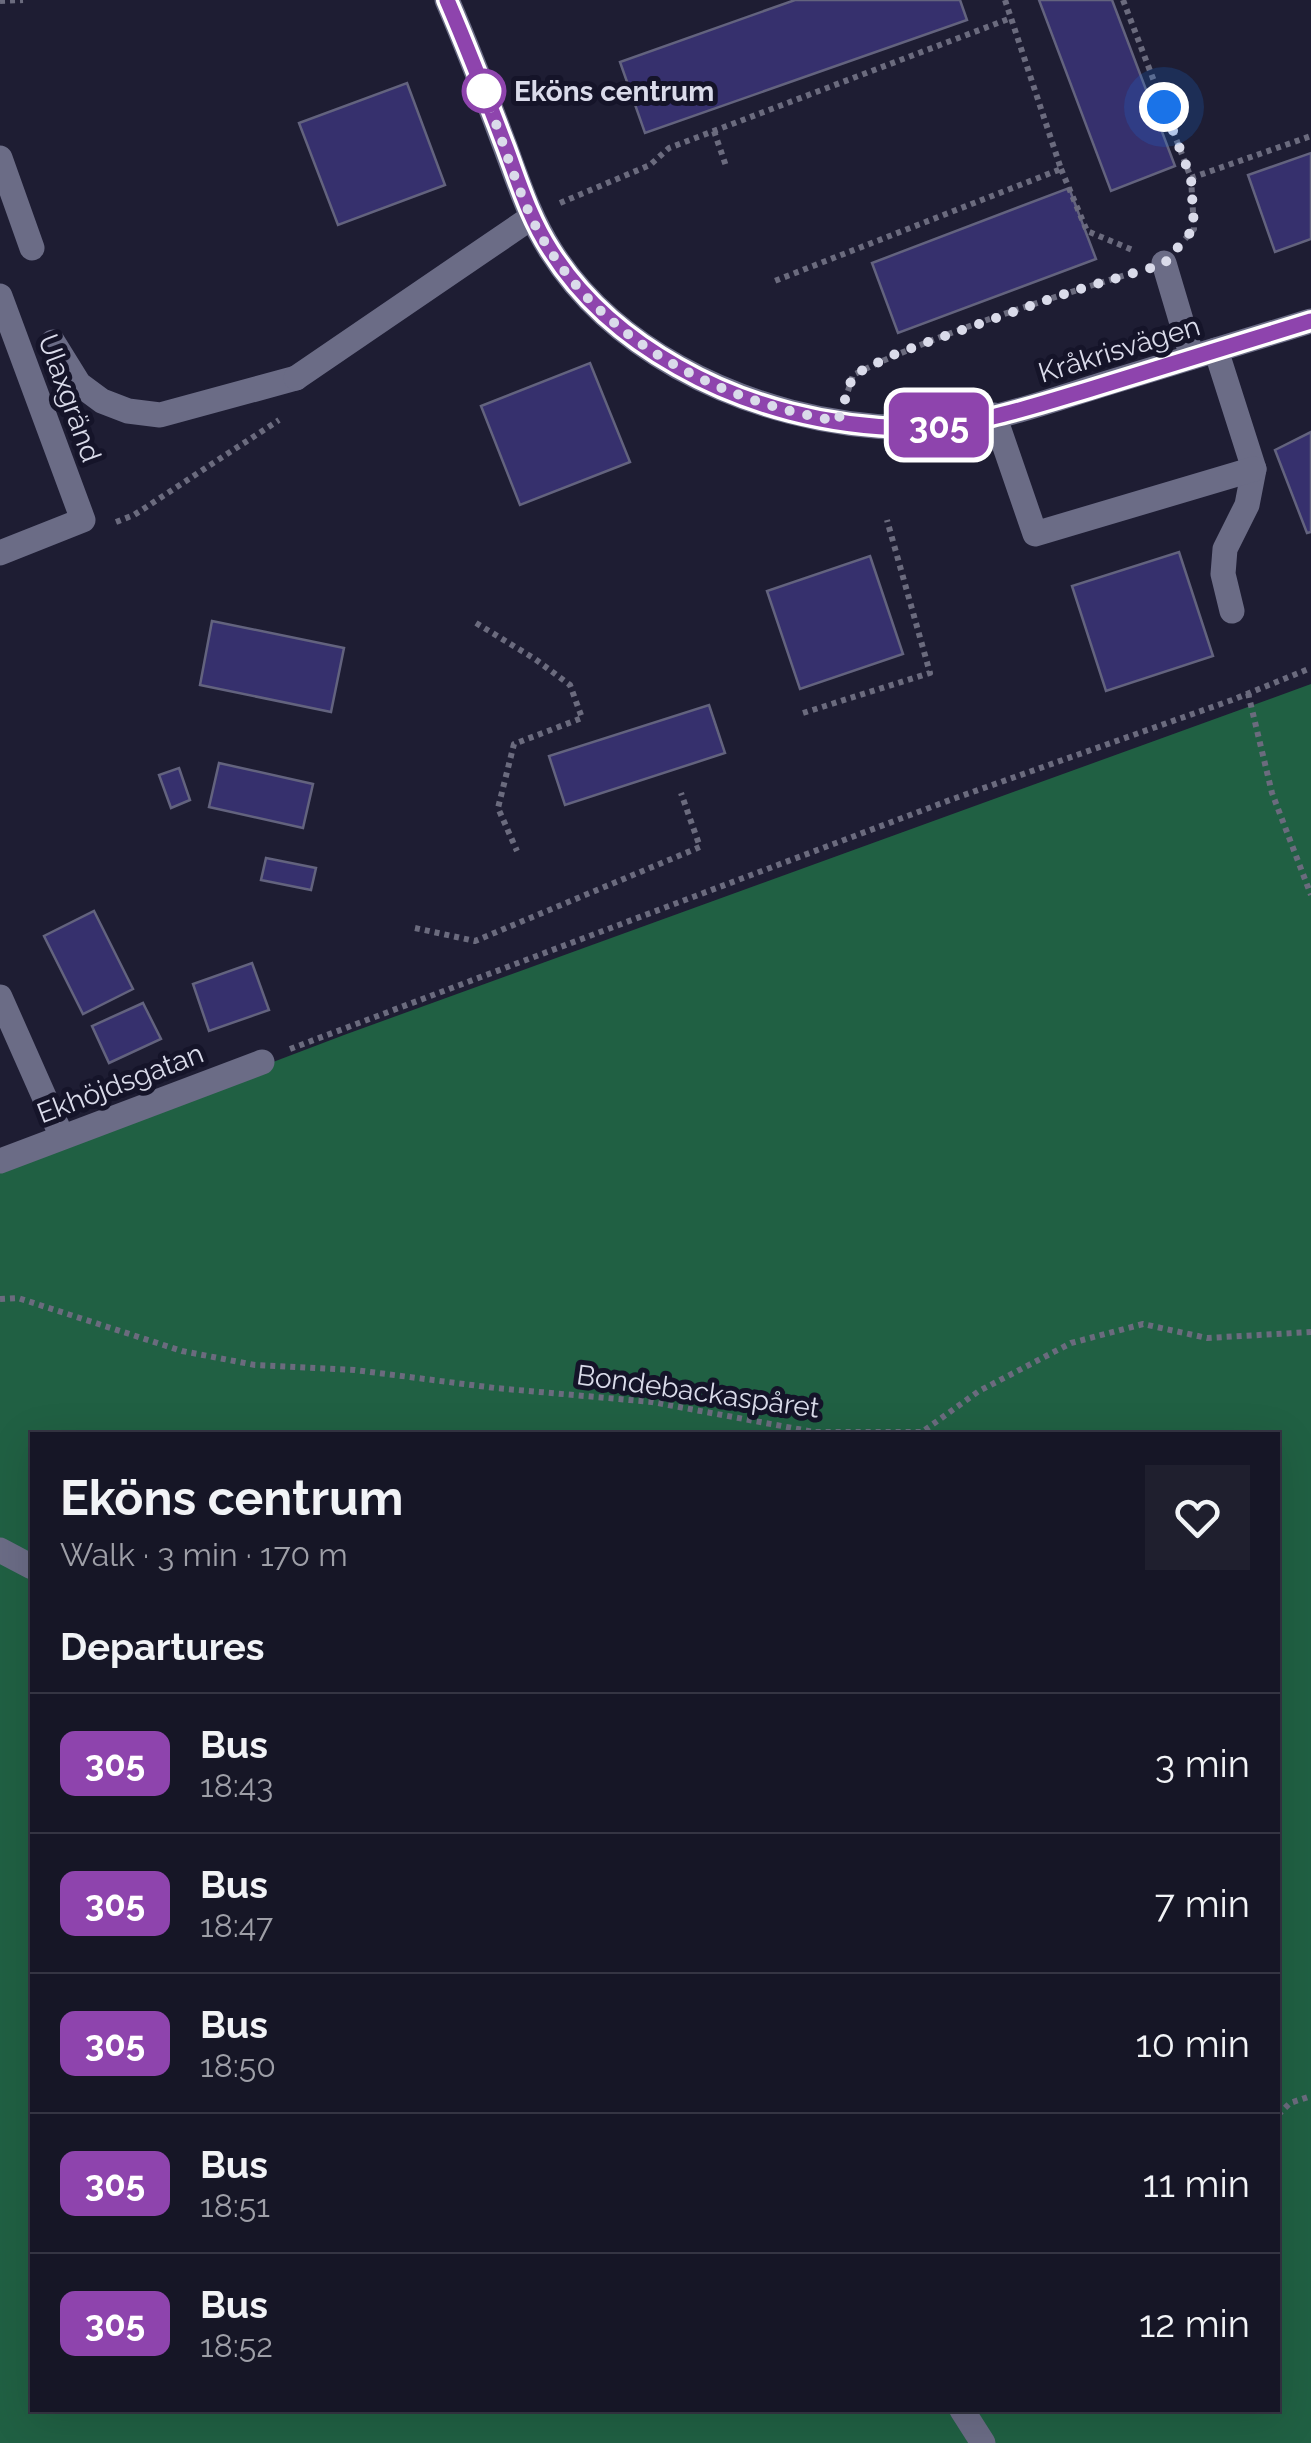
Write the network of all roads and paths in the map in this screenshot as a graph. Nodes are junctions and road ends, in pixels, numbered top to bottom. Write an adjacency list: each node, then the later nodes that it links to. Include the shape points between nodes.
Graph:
1 (22, 0): 5 (path)
2 (447, 0): 13 (street, Kråkrisvägen)
3 (1005, 0): 6 (path)
4 (1123, 0): 12 (path)
5 (0, 2)
6 (1011, 18): 7 (path); 11 (path)
7 (714, 130): 10 (path); 13 (path)
8 (1311, 136): 12 (path)
9 (0, 158): 14 (street)
10 (726, 166)
11 (1061, 169): 15 (path, via 1087,230); 16 (path)
12 (1191, 178): 15 (path, via 1194,228)
13 (532, 218): 21 (street); 23 (street, Kråkrisvägen, via 579,288 635,340 737,395)
14 (32, 248)
15 (1164, 264): 20 (street); 23 (path, via 893,355 853,375)
16 (772, 282)
17 (0, 296): 25 (street, Ulaxgränd)
18 (1311, 321): 20 (street, Kråkrisvägen)
19 (53, 342): 21 (street, via 80,384 128,412 160,415)
20 (1204, 354): 22 (street, Kråkrisvägen); 24 (street)
21 (296, 378): 25 (path, via 283,418 134,514 110,524)
22 (994, 415): 23 (street, Kråkrisvägen, via 912,428); 24 (street, via 1035,534)
23 (838, 421)
24 (1254, 469): 28 (street, via 1247,505 1225,549)
25 (83, 520): 27 (street)
26 (887, 520): 32 (path, via 930,673)
27 (0, 552)
28 (1232, 611)
29 (476, 624): 34 (path, via 570,685 582,718 514,744 498,808)
30 (1311, 668): 31 (path)
31 (1248, 693): 35 (path, via 1272,793); 38 (path)
32 (803, 713)
33 (681, 794): 36 (path, via 700,848 475,941)
34 (516, 851)
35 (1311, 895)
36 (416, 928)
37 (0, 996): 39 (street)
38 (262, 1062): 39 (street, Ekhöjdsgatan)
39 (62, 1137): 40 (street, Ekhöjdsgatan)
40 (0, 1161)
41 (0, 1300): 42 (path, Bondebackaspåret, via 18,1298 182,1351 254,1365 652,1402 814,1432 922,1432 979,1391 1071,1343 1142,1324 1207,1338)
42 (1311, 1332)
43 (0, 1550): 44 (street)
44 (30, 1566)
45 (1311, 2096): 46 (path)
46 (1280, 2113)
47 (963, 2412): 48 (street)
48 (983, 2443)

